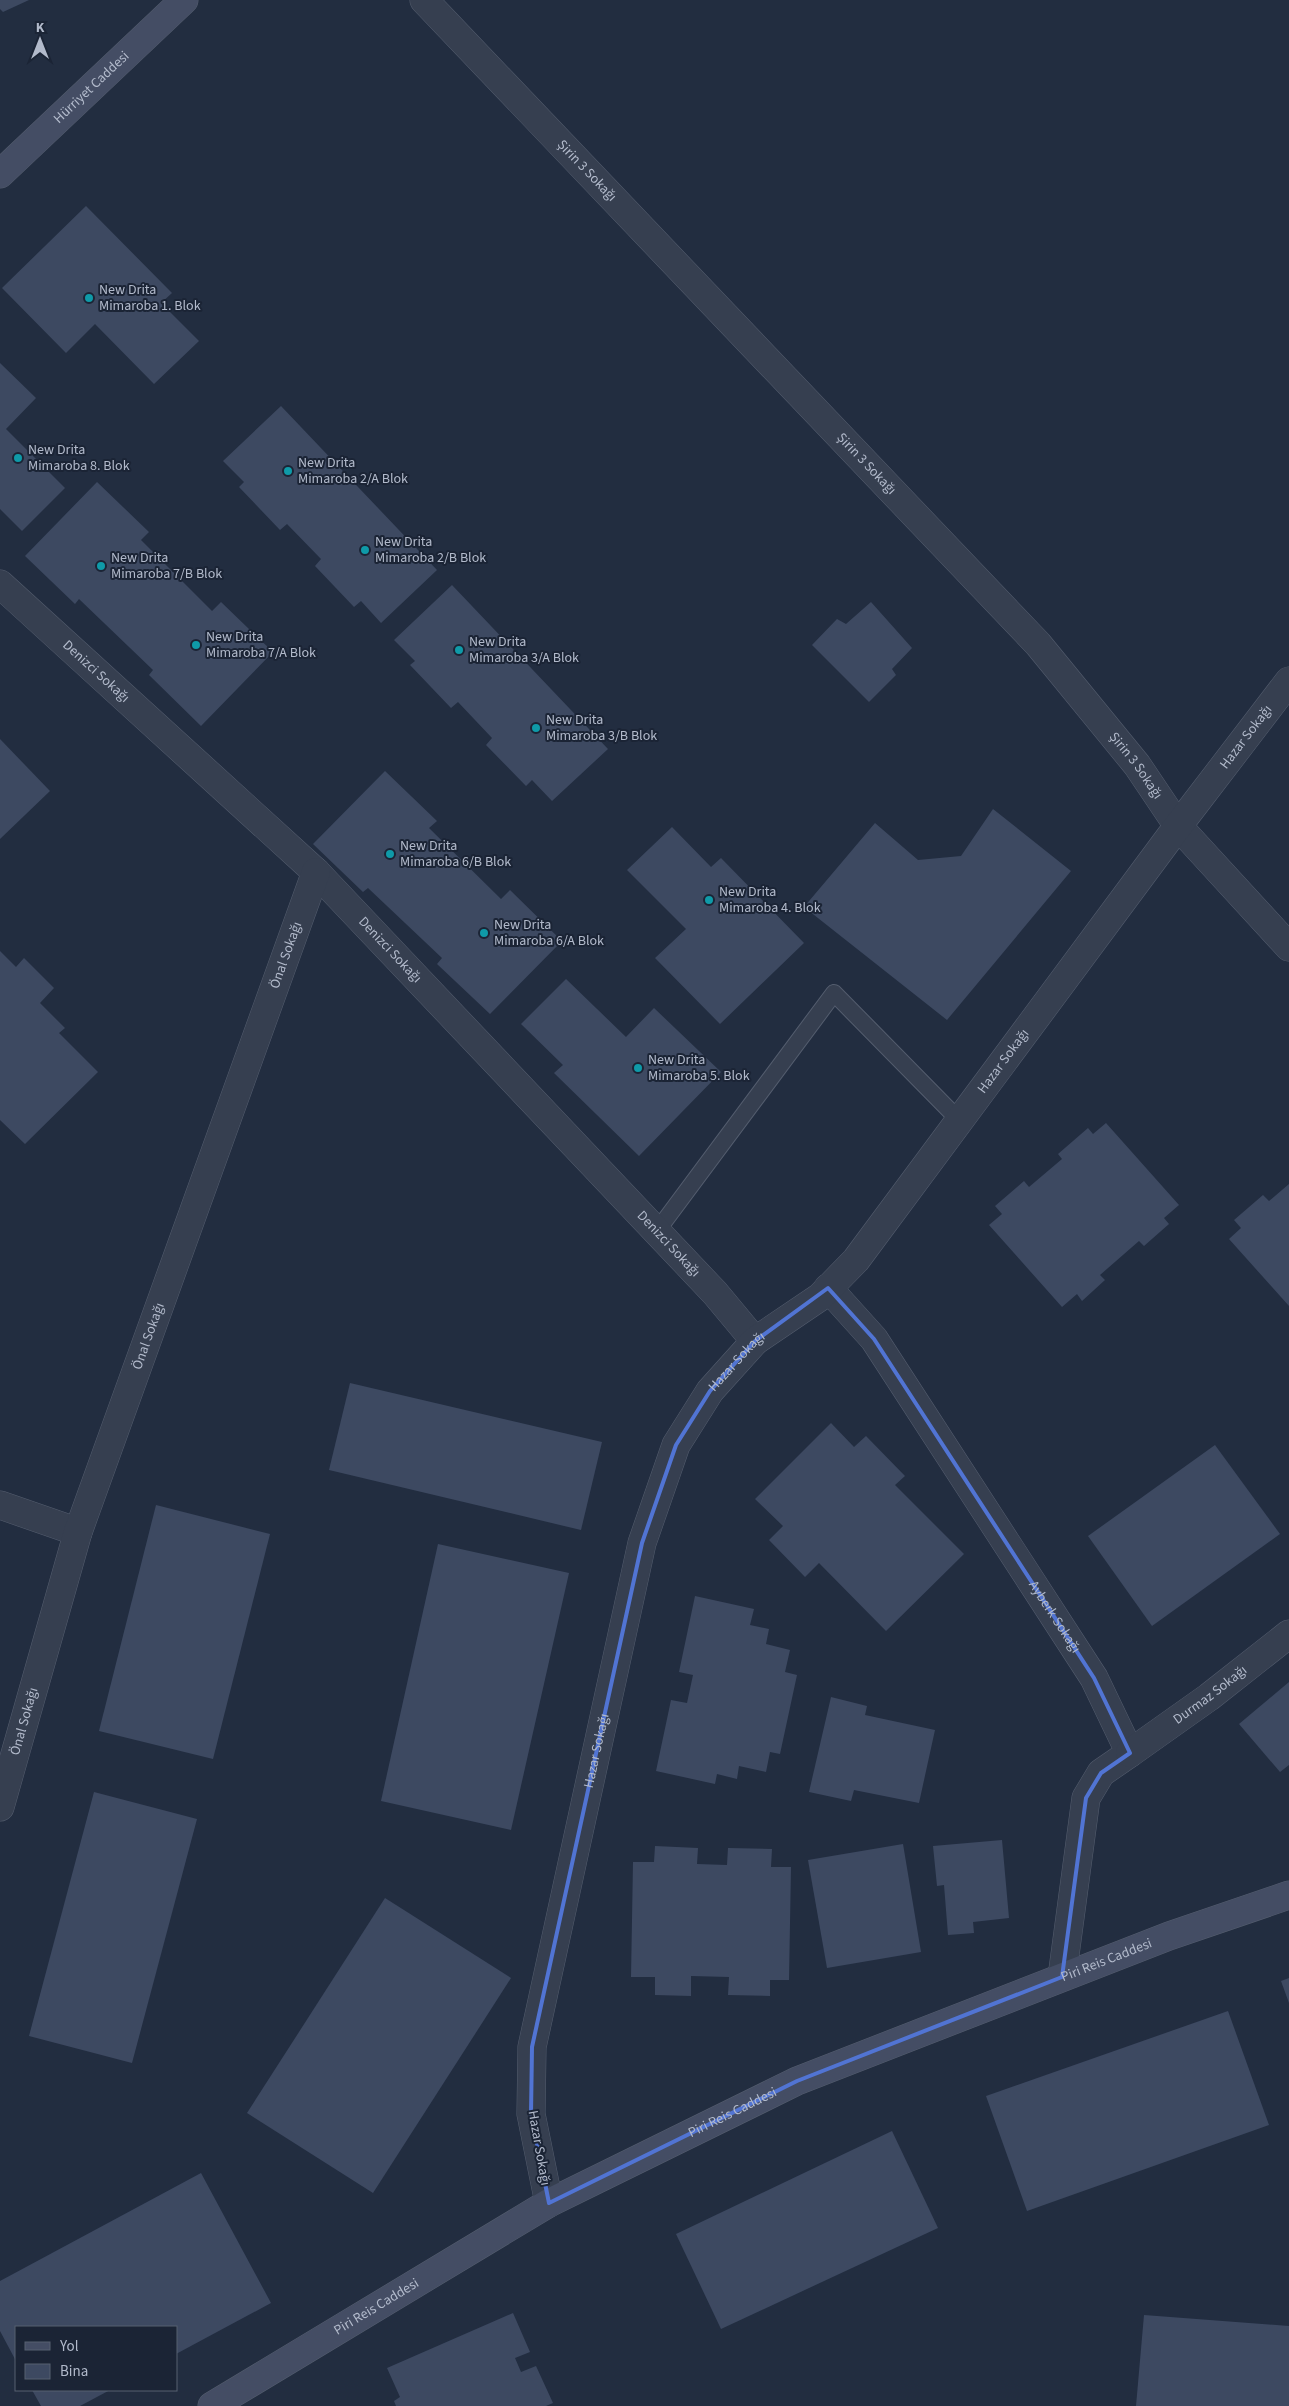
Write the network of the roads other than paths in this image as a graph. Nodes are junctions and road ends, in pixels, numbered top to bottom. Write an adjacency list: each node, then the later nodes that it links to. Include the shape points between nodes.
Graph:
1 (424, 0): 6 (street, Şirin 3 Sokağı, via 1038,644 1136,765)
2 (175, 3): 3 (main road, Hürriyet Caddesi)
3 (0, 174)
4 (0, 584): 7 (street, Denizci Sokağı)
5 (1289, 681): 6 (street, Hazar Sokağı)
6 (1178, 826): 8 (street, Şirin 3 Sokağı); 9 (street, Hazar Sokağı)
7 (316, 872): 10 (street, Denizci Sokağı); 14 (street, Önal Sokağı)
8 (1289, 947)
9 (960, 1121): 10 (lane, via 834,993); 11 (street, Hazar Sokağı, via 856,1260)
10 (657, 1232): 12 (street, Denizci Sokağı)
11 (828, 1288): 12 (street, Hazar Sokağı, via 820,1298); 16 (street, Ayberk Sokağı, via 874,1339 1094,1678)
12 (755, 1341): 20 (street, Hazar Sokağı, via 710,1391 676,1445 642,1543 532,2047 531,2114)
13 (0, 1505): 14 (street)
14 (78, 1532): 17 (street, Önal Sokağı)
15 (1289, 1634): 16 (street, Durmaz Sokağı, via 1209,1697)
16 (1130, 1753): 19 (street, via 1101,1773 1086,1798)
17 (0, 1807)
18 (1289, 1895): 19 (main road, Piri Reis Caddesi)
19 (1062, 1977): 20 (main road, Piri Reis Caddesi, via 797,2080)
20 (549, 2203): 21 (main road, Piri Reis Caddesi)
21 (212, 2406)

